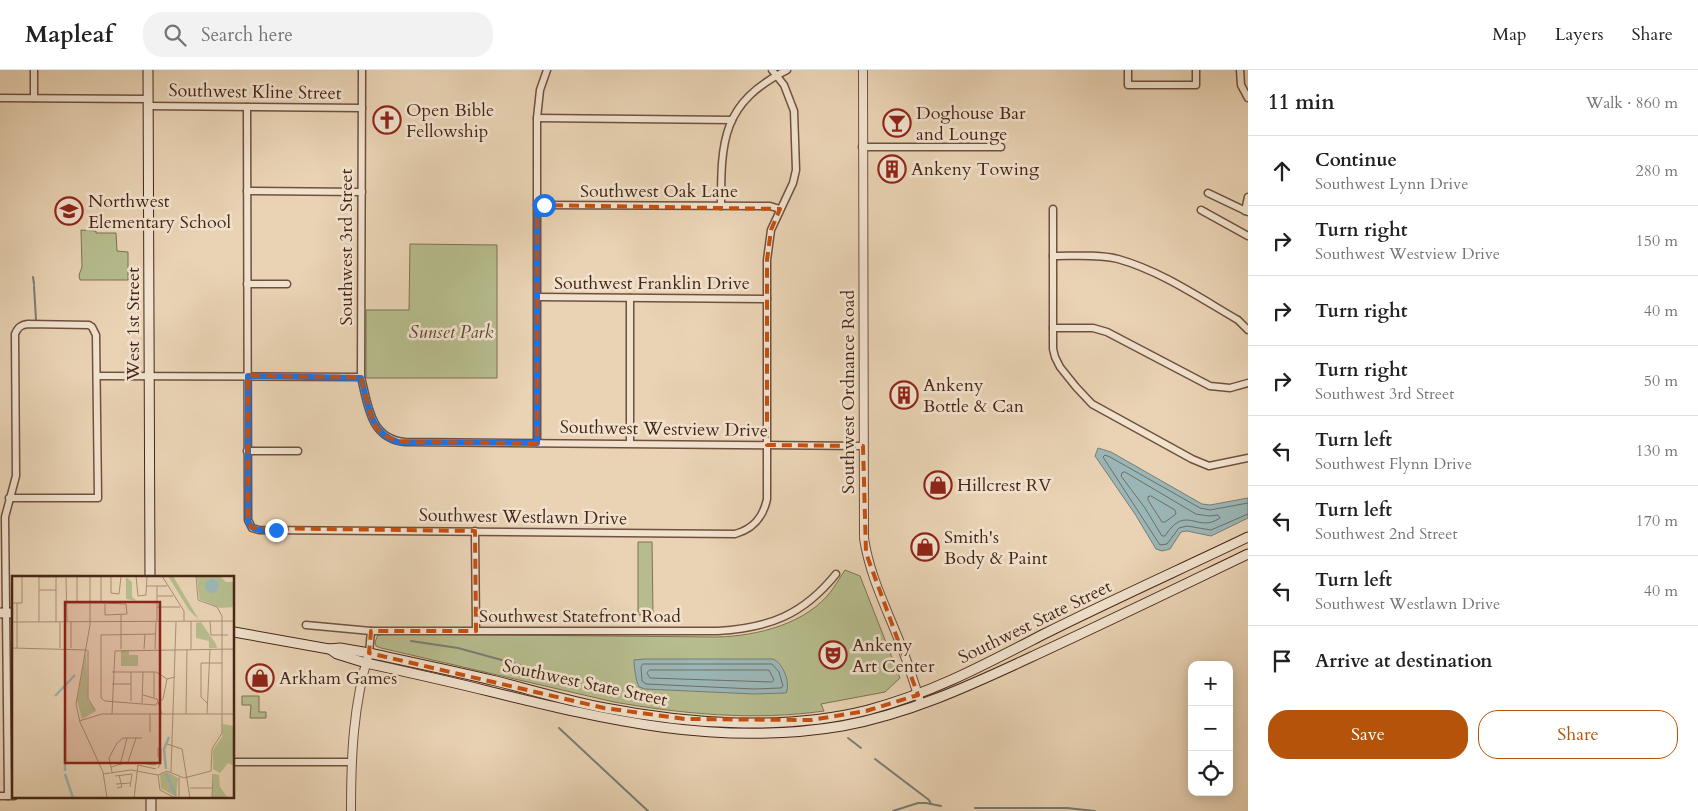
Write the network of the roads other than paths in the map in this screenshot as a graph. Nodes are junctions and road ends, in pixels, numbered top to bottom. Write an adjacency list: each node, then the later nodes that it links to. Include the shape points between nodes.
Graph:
1 (34, 70): 12 (street)
2 (148, 70): 14 (main road, West 1st Street)
3 (362, 70): 16 (street, Southwest 3rd Street)
4 (547, 70): 17 (street, via 540,90)
5 (787, 70): 10 (street)
6 (863, 70): 20 (street, Southwest Ordnance Road)
7 (1128, 70): 8 (street, via 1128,84 1196,85)
8 (1196, 70)
9 (1240, 70): 13 (street, via 1241,85)
10 (774, 73): 18 (street, via 751,93); 27 (street, Southwest Westlawn Drive, via 790,98 795,132 796,170)
11 (0, 98): 12 (street, Southwest Kline Street)
12 (34, 98): 14 (street, Southwest Kline Street)
13 (1248, 98)
14 (148, 102): 15 (street, Southwest Kline Street); 41 (main road, West 1st Street)
15 (247, 107): 16 (street, Southwest Kline Street); 21 (street)
16 (362, 108): 22 (street, Southwest 3rd Street)
17 (537, 118): 18 (street); 25 (street)
18 (732, 120): 26 (street, via 722,150)
19 (1001, 146): 20 (street)
20 (862, 147): 49 (street, Southwest Ordnance Road)
21 (247, 191): 22 (street); 33 (street)
22 (362, 192): 43 (street, Southwest 3rd Street)
23 (1208, 192): 30 (street)
24 (1248, 197): 30 (street)
25 (537, 205): 26 (street, Southwest Oak Lane); 35 (street)
26 (721, 206): 27 (street, Southwest Oak Lane)
27 (780, 209): 37 (street, Southwest Westlawn Drive, via 768,243)
28 (1053, 209): 32 (street)
29 (1201, 210): 31 (street)
30 (1246, 211)
31 (1248, 236)
32 (1053, 256): 38 (street); 39 (street, via 1117,259 1148,270 1238,320)
33 (248, 284): 34 (street); 42 (street)
34 (286, 284)
35 (538, 297): 36 (street, Southwest Franklin Drive); 46 (street)
36 (630, 298): 37 (street, Southwest Franklin Drive); 47 (street)
37 (767, 299): 48 (street, Southwest Westlawn Drive)
38 (1053, 328): 44 (street, via 1094,328 1107,332 1210,386 1230,388); 52 (street, via 1057,362 1092,404 1209,466)
39 (1248, 329)
40 (97, 376): 41 (street); 53 (street, via 98,498); 53 (street, via 96,336 89,325 28,324 17,329 16,476)
41 (149, 376): 42 (street); 59 (main road, West 1st Street)
42 (248, 376): 43 (street); 50 (street)
43 (361, 378): 45 (street, Southwest 3rd Street)
44 (1248, 383)
45 (373, 423): 46 (street, Southwest Westview Drive, via 391,440 405,442)
46 (537, 443): 47 (street, Southwest Westview Drive)
47 (630, 443): 48 (street, Southwest Westview Drive)
48 (767, 445): 49 (street, Southwest Westview Drive); 55 (street, Southwest Westlawn Drive, via 768,491 762,515 750,527 735,534)
49 (863, 446): 68 (street, Southwest Ordnance Road, via 866,554)
50 (247, 451): 51 (street); 55 (street, Southwest Westlawn Drive, via 248,520 252,528)
51 (298, 451)
52 (1248, 458)
53 (9, 498): 54 (street)
54 (3, 531): 60 (street)
55 (475, 531): 63 (street)
56 (1248, 538): 68 (main road, Southwest State Street, via 1042,635 954,681)
57 (1248, 554): 69 (main road, Southwest State Street, via 1063,642)
58 (836, 574): 63 (street, Southwest Statefront Road, via 819,594 793,613 768,624 744,629)
59 (150, 576)
60 (7, 613): 70 (street)
61 (306, 625): 62 (street, Southwest Statefront Road)
62 (371, 631): 63 (street, Southwest Statefront Road); 66 (street)
63 (476, 631)
64 (235, 632): 65 (main road, Southwest State Street)
65 (329, 649): 66 (main road, Southwest State Street); 67 (main road, Southwest State Street)
66 (369, 653): 67 (street); 68 (main road, Southwest State Street, via 604,708 685,719 738,722 811,720 866,711)
67 (366, 662): 69 (main road, Southwest State Street, via 609,720 702,732 752,734 818,729 863,721); 72 (street, via 354,719)
68 (918, 695): 69 (street, Southwest Ordnance Road)
69 (922, 704)
70 (3, 718): 74 (street)
71 (235, 762): 72 (street)
72 (351, 762): 77 (street)
73 (0, 796): 74 (street)
74 (11, 796)
75 (151, 798): 76 (main road)
76 (151, 811)
77 (351, 811)

